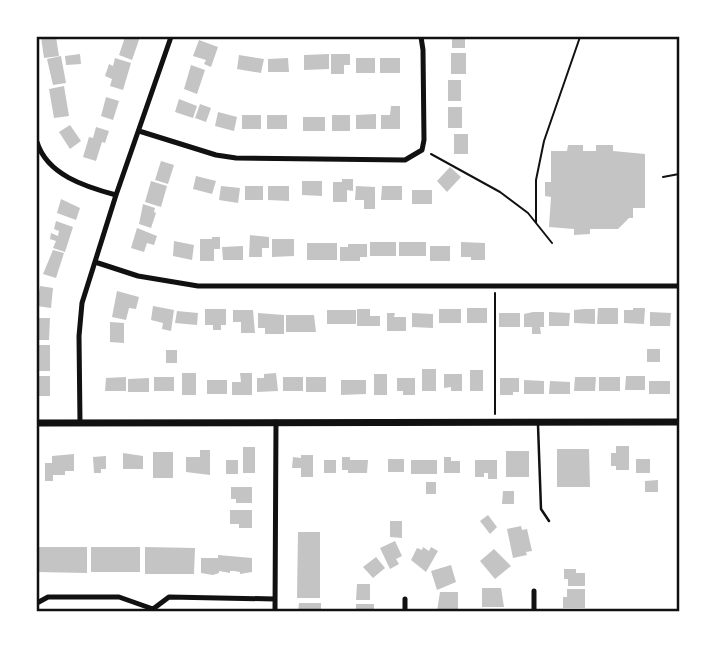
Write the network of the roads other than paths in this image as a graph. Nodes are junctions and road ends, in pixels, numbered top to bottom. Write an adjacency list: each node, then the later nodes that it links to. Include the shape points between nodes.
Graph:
1 (171, 37): 3 (street)
2 (421, 37): 3 (street, via 422,150 405,160 236,159)
3 (139, 131): 5 (street)
4 (37, 142): 5 (street, via 54,169 90,188)
5 (116, 195): 6 (street)
6 (95, 262): 7 (street, via 138,276 198,286); 11 (street, via 82,303)
7 (679, 286)
8 (276, 422): 9 (street); 11 (street); 16 (street)
9 (538, 422): 10 (street); 13 (lane, via 541,509)
10 (679, 422)
11 (80, 423): 12 (street)
12 (37, 424)
13 (550, 521)
14 (534, 591): 21 (street)
15 (405, 598): 20 (street)
16 (275, 599): 18 (street, via 169,597); 19 (street)
17 (37, 603): 18 (street, via 48,597 119,597)
18 (153, 610)
19 (275, 612)
20 (405, 612)
21 (534, 612)

